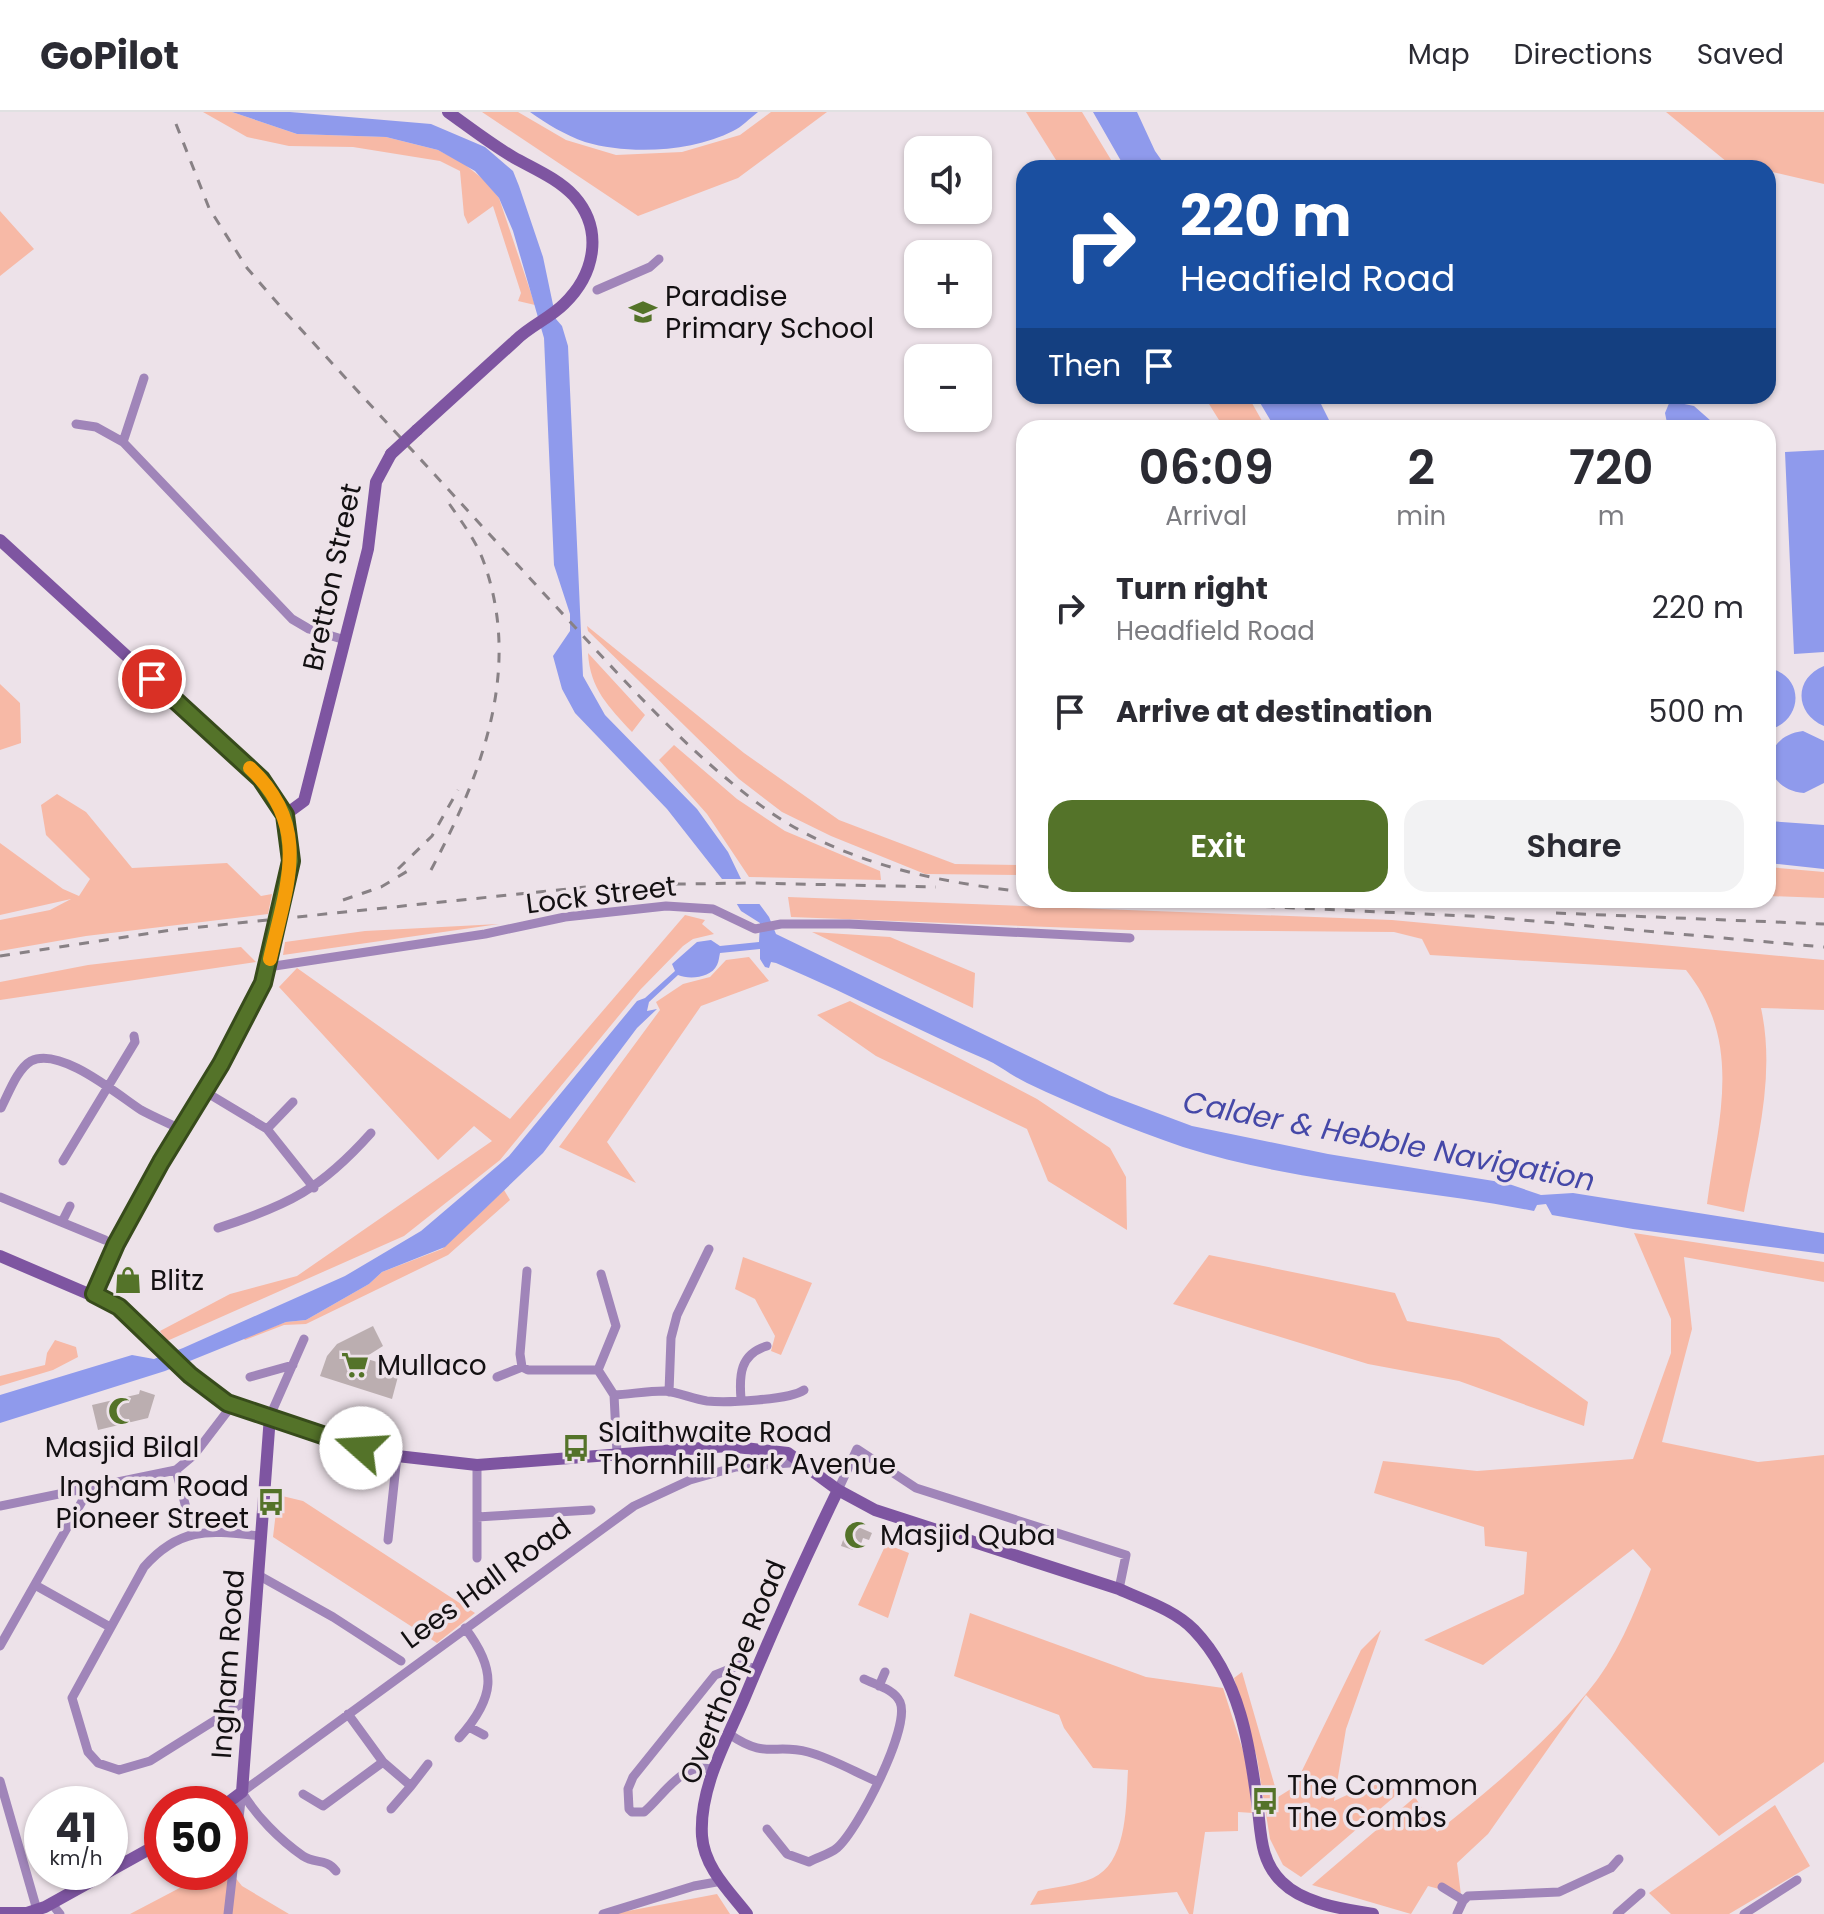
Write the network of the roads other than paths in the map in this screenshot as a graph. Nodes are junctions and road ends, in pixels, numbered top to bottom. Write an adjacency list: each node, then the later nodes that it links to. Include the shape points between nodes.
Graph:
1 (448, 112): 8 (street, Bretton Street, bridge, via 559,182 586,211 593,259 563,306 533,324 391,454 376,482 368,549)
2 (659, 259): 3 (street)
3 (597, 290)
4 (144, 378): 6 (street)
5 (76, 424): 6 (street, via 96,427)
6 (123, 442): 8 (street, via 292,619)
7 (0, 540): 9 (street, via 261,779)
8 (345, 640): 9 (street, Bretton Street, via 304,801)
9 (285, 815): 11 (street, bridge, via 291,861)
10 (1130, 938): 11 (street, Lock Street, via 849,924 755,929 713,909 666,906 565,917)
11 (268, 967): 14 (street)
12 (134, 1036): 13 (street)
13 (107, 1086): 16 (street, via 63,1063 42,1059 24,1069); 17 (street); 20 (street)
14 (204, 1091): 17 (street); 18 (street)
15 (293, 1102): 18 (street)
16 (1, 1108)
17 (180, 1129): 31 (street, via 102,1269)
18 (267, 1129): 21 (street)
19 (371, 1133): 21 (street)
20 (63, 1161)
21 (314, 1188): 25 (street)
22 (0, 1197): 24 (street)
23 (70, 1206): 24 (street)
24 (62, 1222): 26 (street)
25 (218, 1228)
26 (105, 1240)
27 (709, 1249): 40 (street, via 677,1315)
28 (0, 1256): 31 (street)
29 (527, 1271): 35 (street)
30 (601, 1274): 36 (street, via 616,1326)
31 (94, 1294): 43 (street, via 119,1307 190,1375)
32 (304, 1339): 34 (street)
33 (767, 1346): 42 (street, via 743,1364)
34 (293, 1365): 37 (street); 44 (street)
35 (522, 1367): 36 (street); 38 (street)
36 (598, 1370): 41 (street)
37 (250, 1377)
38 (497, 1377)
39 (804, 1390): 42 (street, via 776,1399)
40 (669, 1392): 41 (street); 42 (street, via 707,1401)
41 (614, 1395): 45 (street)
42 (741, 1399)
43 (233, 1404): 44 (street); 49 (street)
44 (270, 1416): 46 (street); 56 (street, Ingham Road)
45 (617, 1453): 47 (street, via 728,1446 768,1448); 48 (street)
46 (397, 1456): 48 (street); 57 (street)
47 (803, 1462): 51 (street); 63 (street, Lees Hall Road, via 736,1467 690,1480 634,1506)
48 (477, 1465): 54 (street)
49 (176, 1470): 50 (street); 55 (street)
50 (89, 1489): 52 (street); 60 (street)
51 (838, 1490): 61 (street, via 912,1524); 61 (street, via 857,1449 916,1488 1126,1555); 66 (street, Overthorpe Road)
52 (0, 1506)
53 (591, 1510): 54 (street)
54 (477, 1517): 58 (street)
55 (193, 1534): 56 (street); 62 (street, via 170,1544 144,1567)
56 (261, 1536): 59 (street, Ingham Road)
57 (388, 1540)
58 (477, 1558)
59 (258, 1575): 65 (street); 70 (street, Ingham Road)
60 (35, 1585): 62 (street); 64 (street)
61 (1119, 1589): 103 (street, via 1193,1629 1230,1681 1252,1754 1263,1852 1271,1869 1283,1884 1322,1903)
62 (110, 1627): 70 (street, via 72,1698 88,1752 105,1767 125,1770 150,1761)
63 (465, 1628): 71 (street, Lees Hall Road); 72 (street, via 483,1653 489,1676 486,1697)
64 (0, 1646)
65 (401, 1661)
66 (757, 1669): 73 (street, Overthorpe Road); 78 (street, via 740,1665 715,1675 633,1777 629,1809 644,1812 680,1776 705,1767)
67 (885, 1672): 69 (street)
68 (864, 1679): 69 (street)
69 (879, 1686): 80 (street, via 898,1698 902,1717)
70 (249, 1699): 81 (street, Ingham Road)
71 (348, 1714): 76 (street); 83 (street, Lees Hall Road)
72 (469, 1727): 74 (street); 75 (street)
73 (729, 1734): 78 (street, Overthorpe Road); 80 (street, via 764,1751 806,1751)
74 (484, 1735)
75 (459, 1738)
76 (383, 1762): 82 (street); 84 (street, via 323,1806)
77 (428, 1764): 82 (street)
78 (713, 1770): 92 (street, Overthorpe Road, via 702,1835 710,1866)
79 (0, 1781): 98 (street)
80 (878, 1782): 87 (street, via 838,1847 809,1862 787,1854)
81 (242, 1786)
82 (411, 1786): 86 (street)
83 (248, 1788)
84 (303, 1794)
85 (248, 1802): 90 (street, via 304,1856 325,1861)
86 (391, 1809)
87 (767, 1829)
88 (144, 1853): 97 (street)
89 (1619, 1859): 96 (street, via 1611,1868 1559,1892)
90 (336, 1871)
91 (1797, 1880): 106 (street)
92 (722, 1881): 101 (street); 102 (street, Overthorpe Road)
93 (1442, 1887): 96 (street)
94 (231, 1890): 100 (street, Ingham Road)
95 (1641, 1893): 105 (street)
96 (1463, 1900): 104 (street)
97 (56, 1909): 98 (street)
98 (37, 1910): 99 (street)
99 (0, 1913)
100 (228, 1914)
101 (603, 1914)
102 (747, 1914)
103 (1373, 1914)
104 (1457, 1914)
105 (1617, 1914)
106 (1744, 1914)

